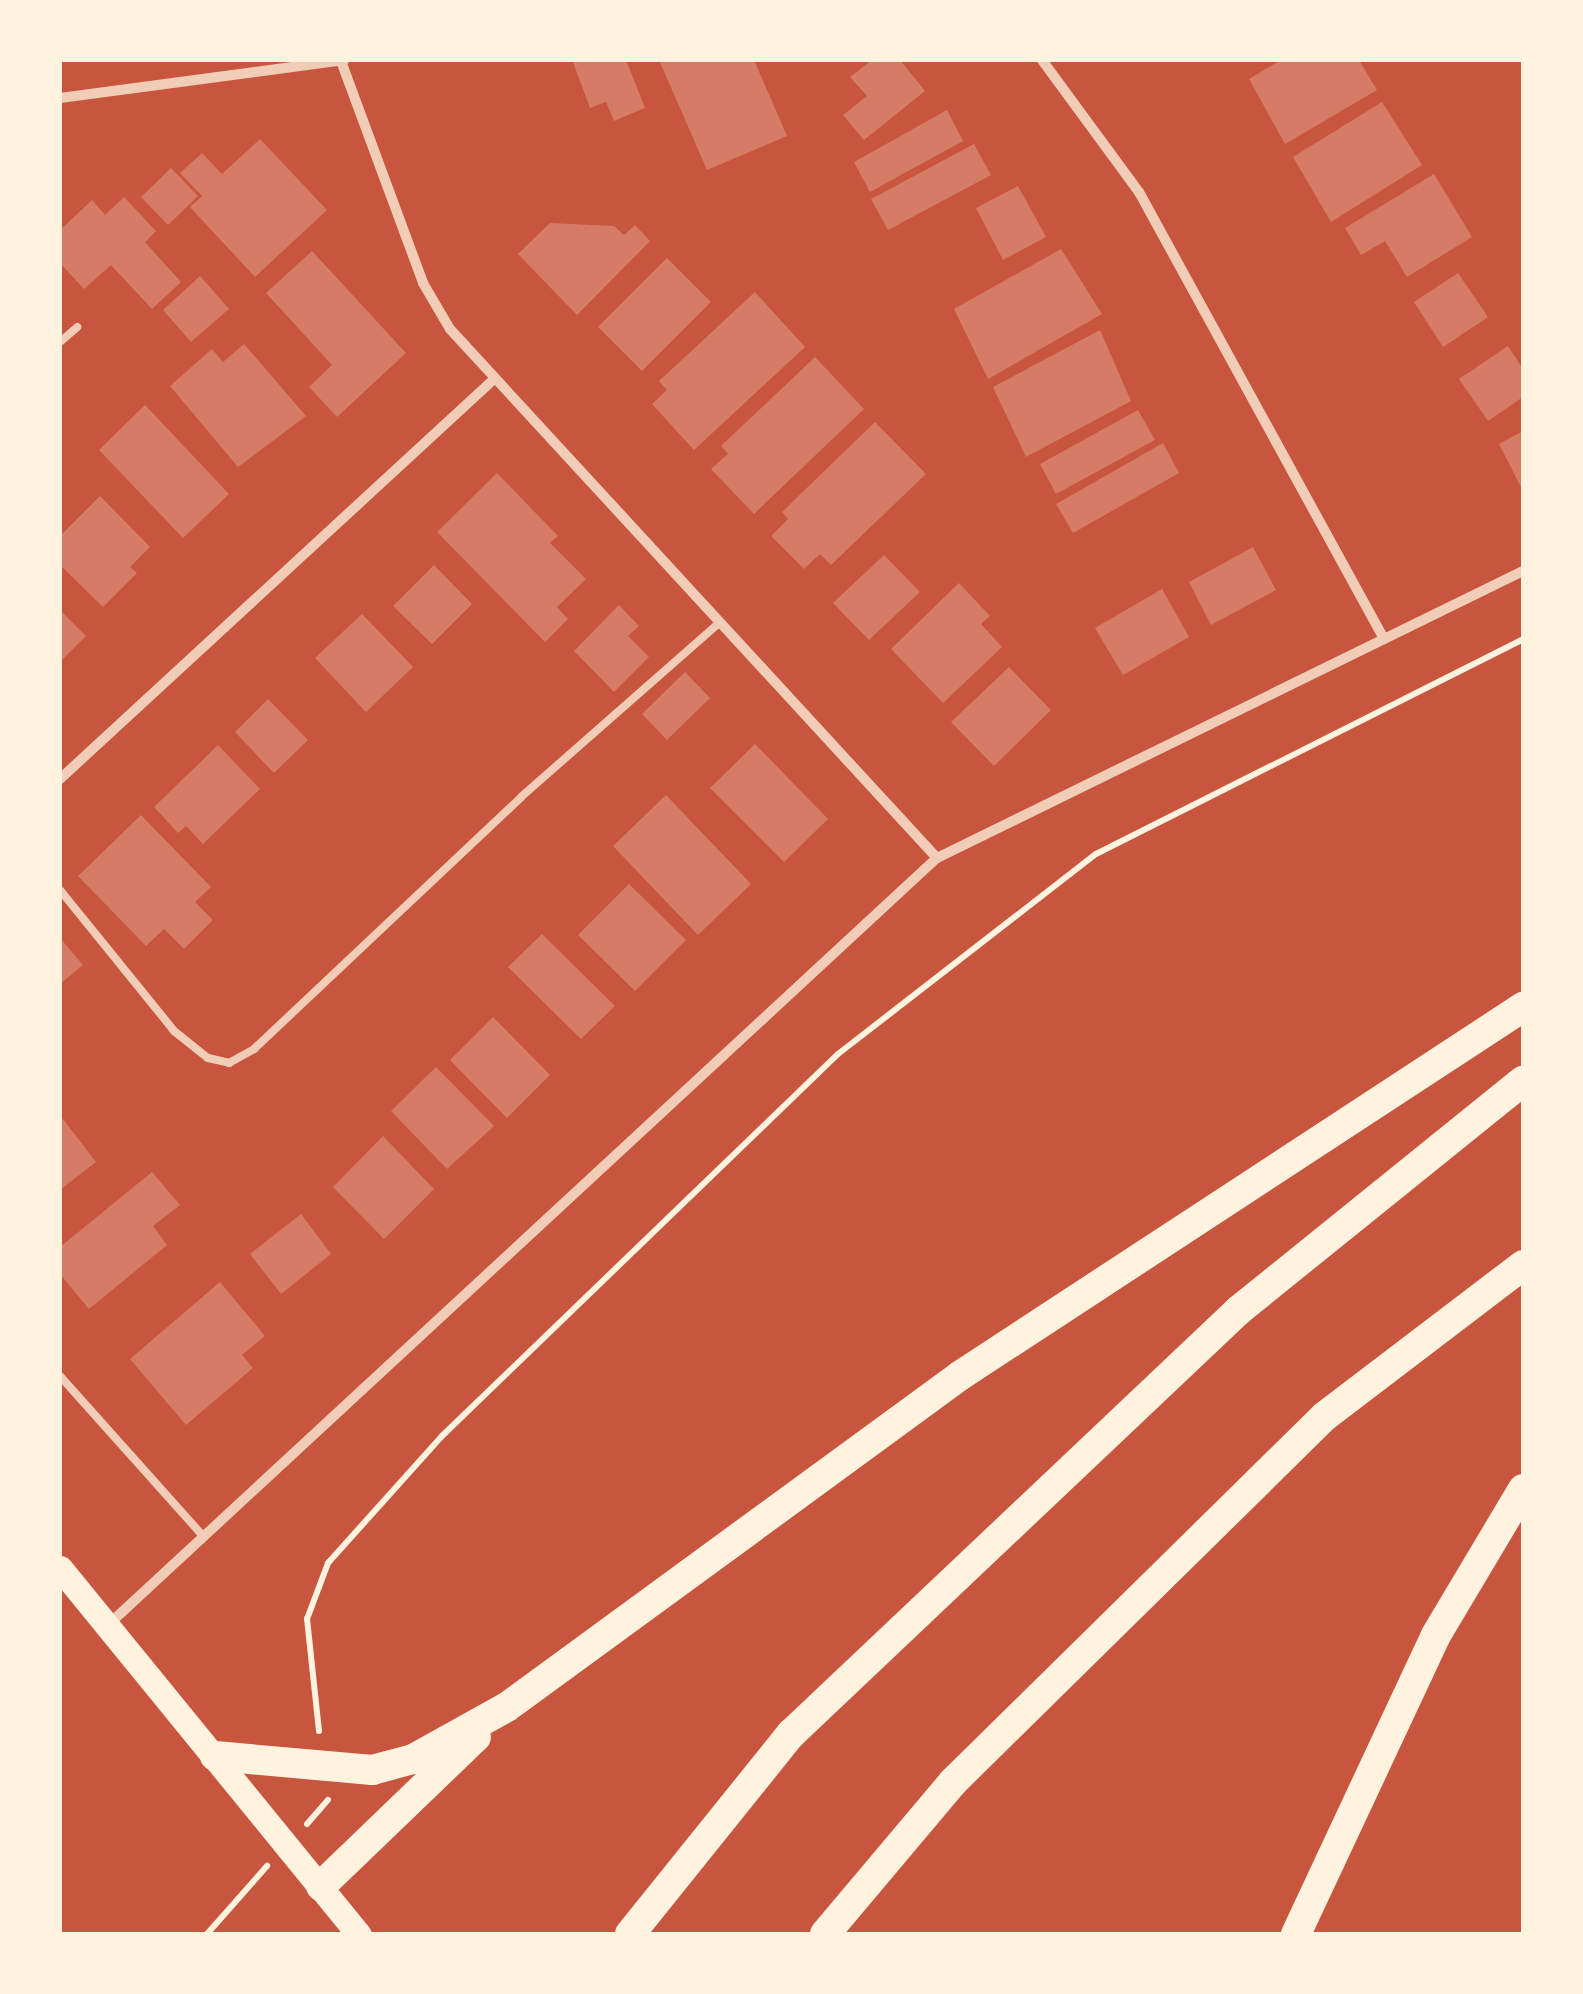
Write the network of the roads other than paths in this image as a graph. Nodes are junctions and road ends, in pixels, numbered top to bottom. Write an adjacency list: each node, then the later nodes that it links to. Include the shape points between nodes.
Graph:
1 (342, 60): 3 (street); 6 (street, via 423,283 450,329)
2 (1042, 60): 9 (street, via 1139,192)
3 (60, 98)
4 (77, 327): 5 (lane)
5 (60, 342)
6 (494, 380): 8 (street); 10 (street)
7 (1523, 571): 9 (street)
8 (719, 623): 11 (street); 12 (lane, via 521,797 254,1049 229,1063 208,1058 174,1031)
9 (1384, 639): 11 (street)
10 (60, 779)
11 (937, 858): 18 (street)
12 (60, 890)
13 (1523, 1007): 21 (highway, via 960,1375)
14 (1523, 1080): 25 (highway, via 1239,1310 791,1734)
15 (1523, 1264): 26 (highway, via 1325,1416 952,1783)
16 (60, 1376): 18 (lane)
17 (1523, 1489): 27 (highway, via 1436,1635)
18 (203, 1536): 20 (street)
19 (60, 1568): 20 (main road)
20 (107, 1626): 22 (main road)
21 (507, 1707): 22 (highway, via 414,1759 372,1770); 23 (highway)
22 (215, 1756): 23 (main road)
23 (321, 1886): 24 (main road)
24 (359, 1934)
25 (630, 1934)
26 (825, 1934)
27 (1296, 1934)

